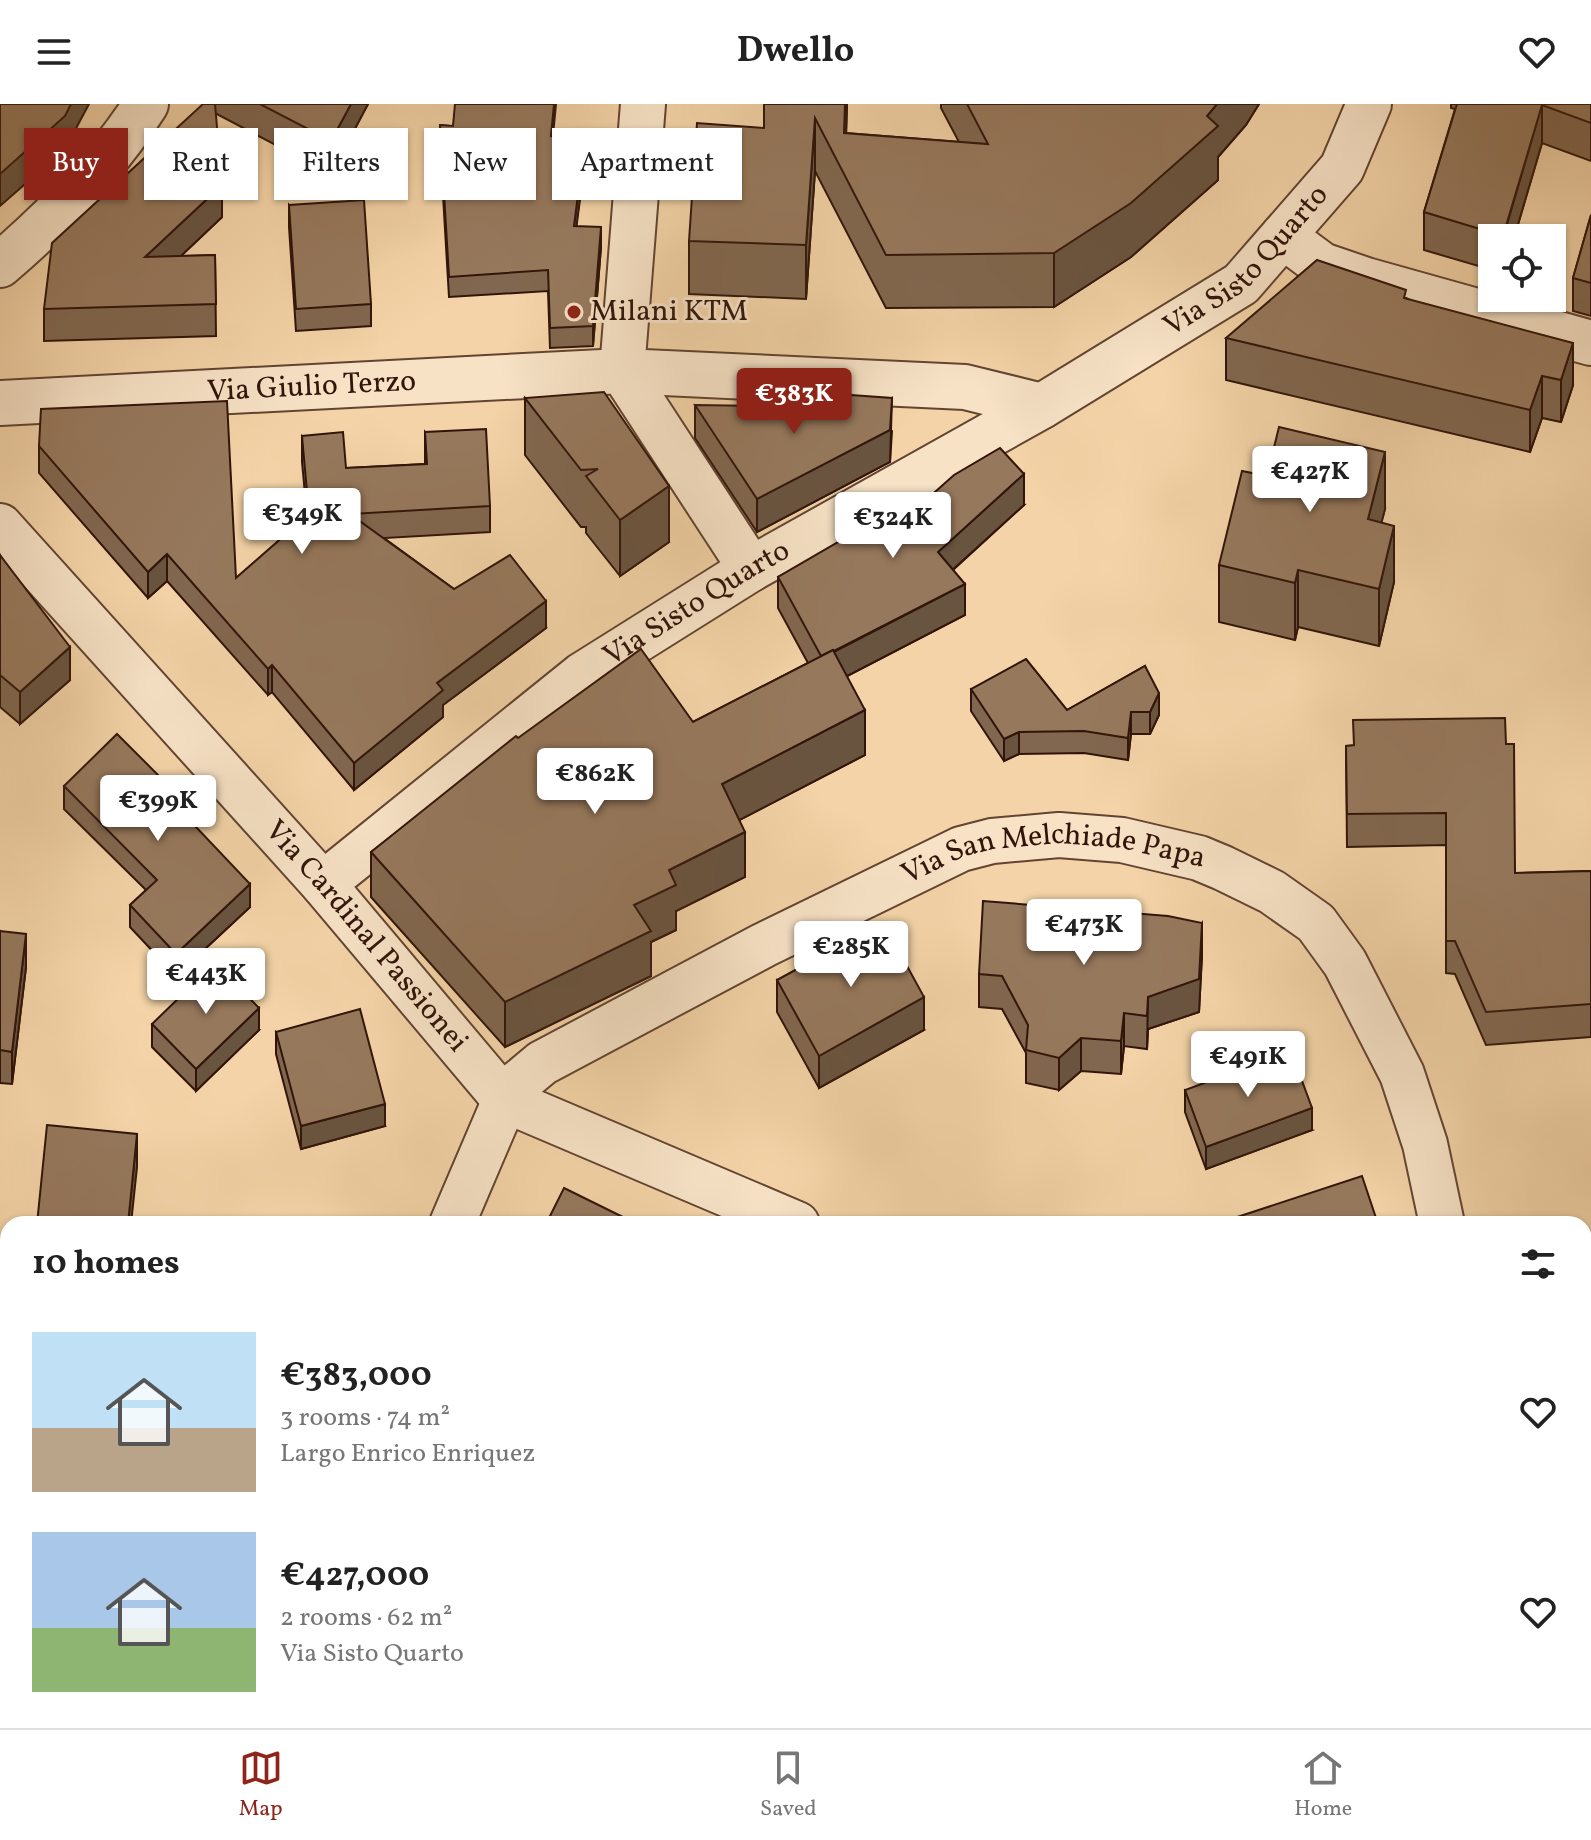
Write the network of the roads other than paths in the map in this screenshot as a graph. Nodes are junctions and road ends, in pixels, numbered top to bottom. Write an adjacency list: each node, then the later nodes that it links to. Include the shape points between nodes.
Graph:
1 (146, 104): 5 (street, via 119,147)
2 (643, 104): 7 (street)
3 (1369, 104): 4 (street, Via Sisto Quarto, via 1342,168)
4 (1283, 236): 6 (street, via 1322,265); 9 (street, Via Sisto Quarto, via 1241,284)
5 (0, 265)
6 (1591, 343)
7 (622, 371): 8 (street, Via Giulio Terzo); 9 (street, Via Giulio Terzo, via 965,387); 11 (street)
8 (0, 403)
9 (1042, 406): 11 (street, Via Sisto Quarto)
10 (0, 526): 12 (street, Via Cardinal Passionei)
11 (751, 569): 12 (street, Via Sisto Quarto, via 582,675)
12 (323, 884): 13 (street, Via Cardinal Passionei)
13 (505, 1100): 14 (street, Via San Melchiade Papa); 15 (street); 16 (street, Via San Melchiade Papa, via 527,1074 560,1053 923,864 992,841 1090,836 1199,858 1272,892 1316,923 1345,963 1408,1088)
14 (455, 1216)
15 (778, 1216)
16 (1440, 1216)

